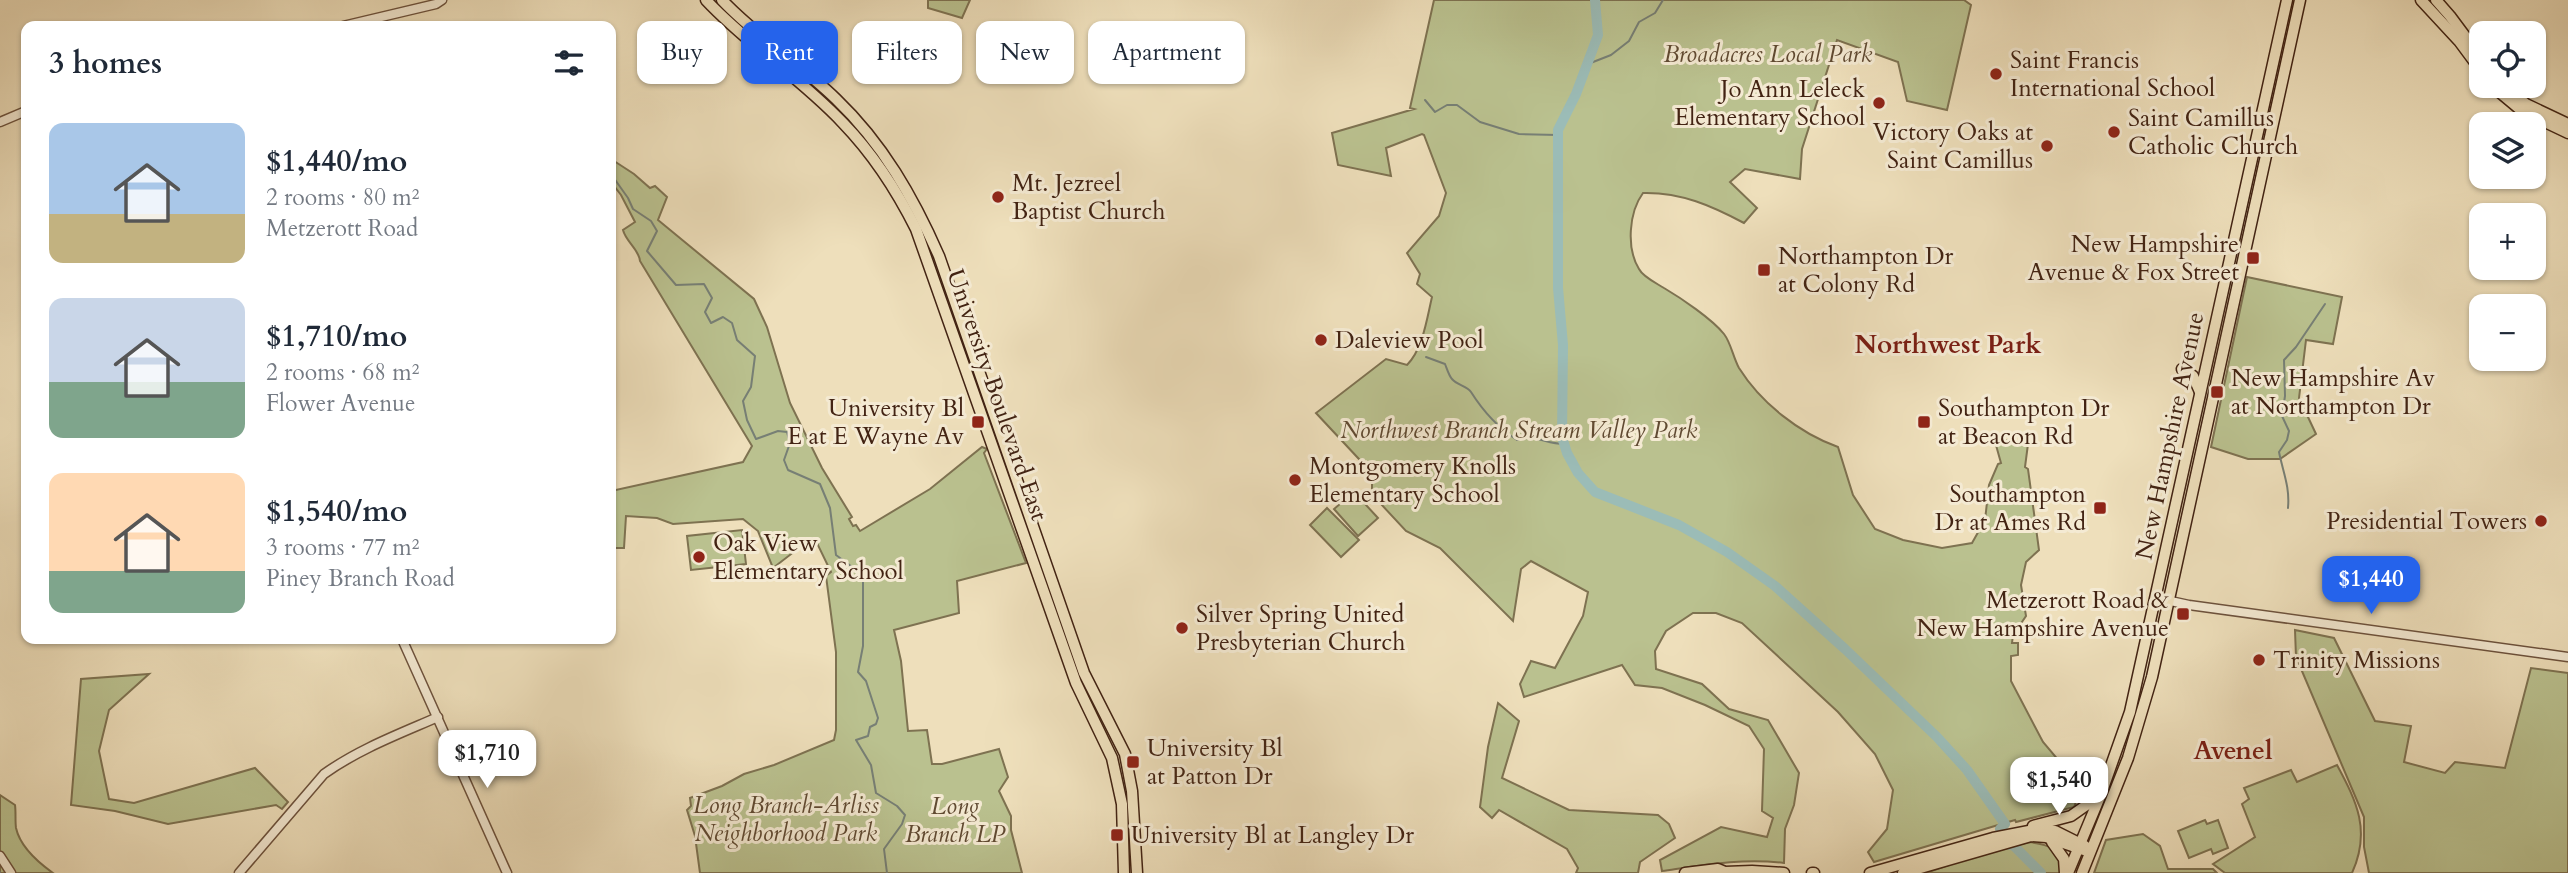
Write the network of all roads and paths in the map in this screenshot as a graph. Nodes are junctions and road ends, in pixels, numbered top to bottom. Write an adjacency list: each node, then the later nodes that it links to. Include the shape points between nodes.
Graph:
1 (440, 0): 8 (street)
2 (705, 0): 34 (main road, University Boulevard East, via 842,122 883,173 916,229 1076,683 1112,758 1122,804)
3 (722, 0): 35 (main road, University Boulevard East, via 837,99 892,164 925,223 1084,673 1125,754)
4 (2287, 0): 18 (main road, New Hampshire Avenue)
5 (2300, 0): 20 (main road, New Hampshire Avenue)
6 (2421, 0): 10 (main road)
7 (2436, 0): 9 (main road)
8 (364, 21)
9 (2469, 42)
10 (2469, 54)
11 (2506, 98): 16 (main road, via 2522,111)
12 (2519, 98): 15 (main road)
13 (21, 113): 14 (street)
14 (0, 121)
15 (2568, 124)
16 (2568, 133)
17 (2182, 369): 18 (main road, via 2195,379)
18 (2200, 398): 19 (main road, New Hampshire Avenue)
19 (2157, 598): 20 (street); 24 (main road, New Hampshire Avenue, via 2130,712)
20 (2169, 601): 22 (street); 29 (main road, New Hampshire Avenue, via 2136,735)
21 (404, 644): 23 (street)
22 (2568, 657)
23 (438, 717): 32 (street, via 332,768); 33 (street)
24 (2101, 794): 25 (main road, via 2071,816); 28 (main road, New Hampshire Avenue)
25 (2017, 836): 26 (main road); 27 (main road); 28 (main road, via 2045,830 2066,835)
26 (2046, 837): 28 (main road); 41 (main road, via 2062,853)
27 (2002, 839): 39 (main road); 40 (main road)
28 (2079, 846): 29 (main road); 41 (main road, New Hampshire Avenue)
29 (2091, 850): 42 (main road, New Hampshire Avenue)
30 (0, 856): 31 (street)
31 (11, 873)
32 (239, 873)
33 (507, 873)
34 (1124, 873)
35 (1137, 873)
36 (1685, 873): 37 (main road, via 1718,869)
37 (1725, 873): 38 (main road)
38 (1784, 873)
39 (1870, 873)
40 (1903, 873)
41 (2066, 873)
42 (2082, 873)

